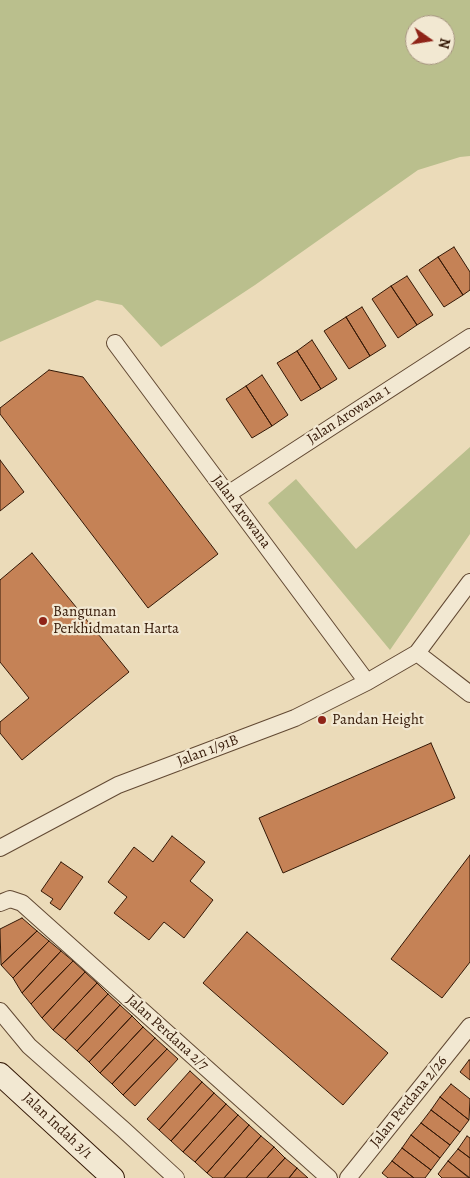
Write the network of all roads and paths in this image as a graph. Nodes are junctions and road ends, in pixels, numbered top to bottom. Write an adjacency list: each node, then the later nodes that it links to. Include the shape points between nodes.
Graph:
1 (470, 337): 3 (street, Jalan Arowana 1)
2 (115, 343): 3 (street, Jalan Arowana)
3 (228, 494): 6 (street, Jalan Arowana)
4 (470, 582): 5 (street)
5 (417, 653): 6 (street, Jalan 1/91B); 7 (street)
6 (367, 682): 8 (street, Jalan 1/91B, via 295,718 118,785)
7 (470, 694)
8 (0, 848)
9 (0, 903): 15 (street, Jalan Perdana 2/7, via 10,899 22,903)
10 (0, 1011): 14 (street, via 29,1046)
11 (470, 1026): 16 (street, Jalan Perdana 2/26)
12 (0, 1074): 13 (street, Jalan Indah 3/1)
13 (113, 1178)
14 (176, 1178)
15 (329, 1178)
16 (348, 1178)

